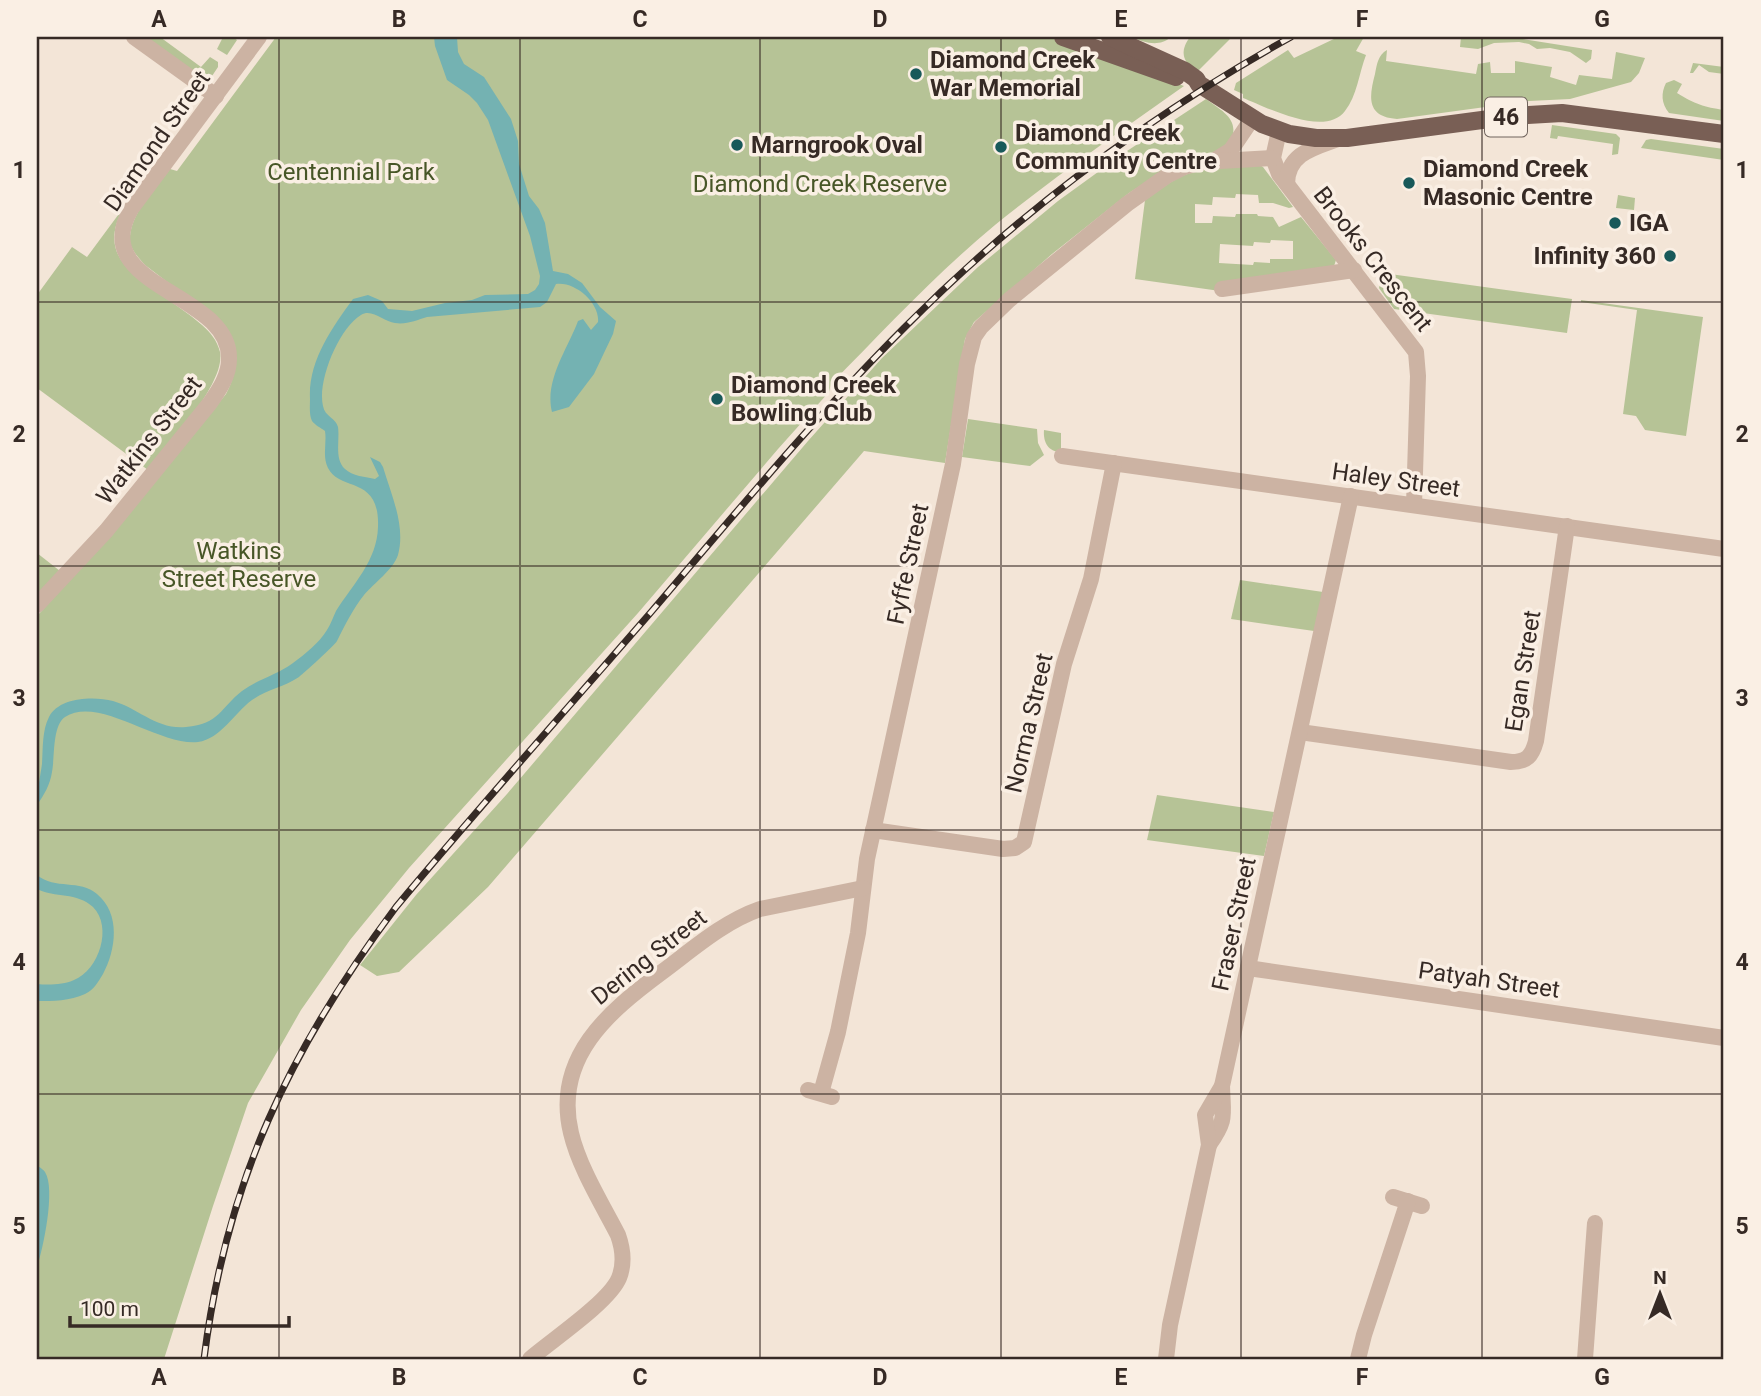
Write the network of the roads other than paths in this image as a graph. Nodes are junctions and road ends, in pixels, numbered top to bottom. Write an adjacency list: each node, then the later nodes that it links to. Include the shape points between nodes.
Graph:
1 (134, 37): 6 (street)
2 (259, 37): 6 (street, Diamond Street)
3 (1063, 37): 5 (main road, 46)
4 (1110, 37): 5 (main road, 46, via 1185,71)
5 (1199, 84): 7 (main road, 46)
6 (216, 96): 14 (street, Diamond Street, via 131,209)
7 (1252, 119): 8 (main road, 46); 12 (street, Fyffe Street, via 1231,150)
8 (1279, 131): 10 (main road, 46); 11 (street)
9 (1724, 134): 10 (main road, 46, via 1553,113)
10 (1340, 139): 13 (street, via 1297,158 1288,168)
11 (1273, 158): 12 (street, Fyffe Street); 13 (street, Brooks Crescent)
12 (1213, 161): 25 (street, Fyffe Street, via 1178,169 1127,204 1009,300 974,337 953,464)
13 (1287, 184): 15 (street, Brooks Crescent)
14 (121, 239): 23 (street, Watkins Street, via 136,267 219,331 228,349 227,370 210,403 93,546)
15 (1354, 270): 16 (street); 20 (street, Brooks Crescent, via 1413,345 1418,358)
16 (1222, 289)
17 (1062, 456): 18 (street, Haley Street)
18 (1114, 463): 19 (street, Haley Street); 25 (street, Norma Street, via 1091,579 1064,664 1024,842 1015,849 1003,849)
19 (1351, 496): 20 (street, Haley Street); 24 (street, Fraser Street)
20 (1414, 505): 21 (street, Haley Street)
21 (1567, 526): 22 (street, Haley Street); 24 (street, Egan Street, via 1536,741 1529,757 1511,762)
22 (1724, 549)
23 (37, 605)
24 (1300, 732): 27 (street, Fraser Street)
25 (873, 830): 26 (street, Fyffe Street)
26 (863, 888): 29 (street, Fyffe Street, via 838,1031); 32 (street, Dering Street, via 744,914 627,998 599,1026 575,1065 569,1119 574,1143 622,1245 622,1267 606,1295)
27 (1248, 968): 28 (street, Patyah Street); 33 (street, Fraser Street, via 1222,1086 1205,1115 1209,1145 1170,1325)
28 (1724, 1038)
29 (820, 1093)
30 (1407, 1201): 34 (street)
31 (1595, 1223): 35 (street)
32 (530, 1359)
33 (1167, 1359)
34 (1358, 1359)
35 (1585, 1359)

